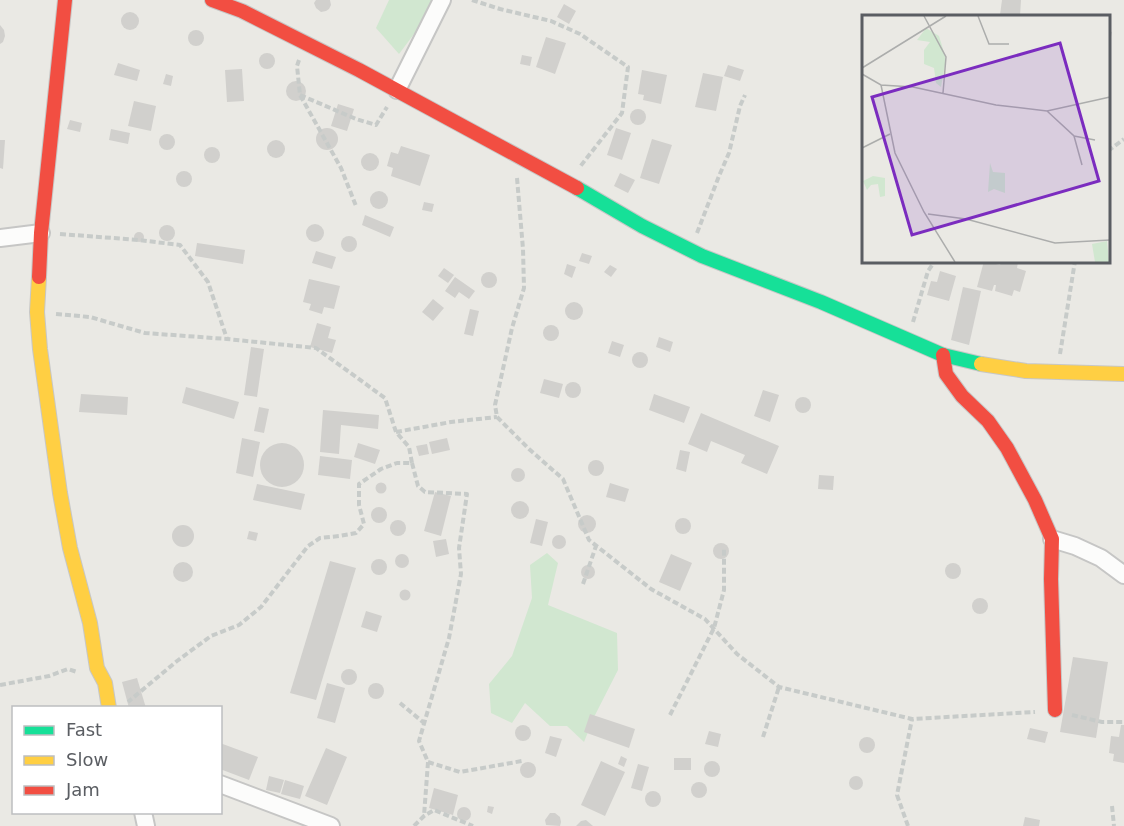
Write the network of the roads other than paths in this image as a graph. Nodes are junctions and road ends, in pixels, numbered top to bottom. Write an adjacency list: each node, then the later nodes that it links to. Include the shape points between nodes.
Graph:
1 (65, 0): 5 (street)
2 (212, 0): 4 (street, via 242,11)
3 (442, 0): 4 (street)
4 (397, 90): 7 (street, via 690,250)
5 (41, 232): 6 (street); 11 (street, via 37,312 62,504)
6 (0, 238)
7 (943, 354): 8 (street, via 996,367); 9 (street, via 946,374 1007,448)
8 (1124, 374)
9 (1052, 539): 10 (street, via 1101,558); 12 (street)
10 (1124, 575)
11 (109, 706)
12 (1055, 710)
13 (222, 785): 14 (street)
14 (331, 826)

